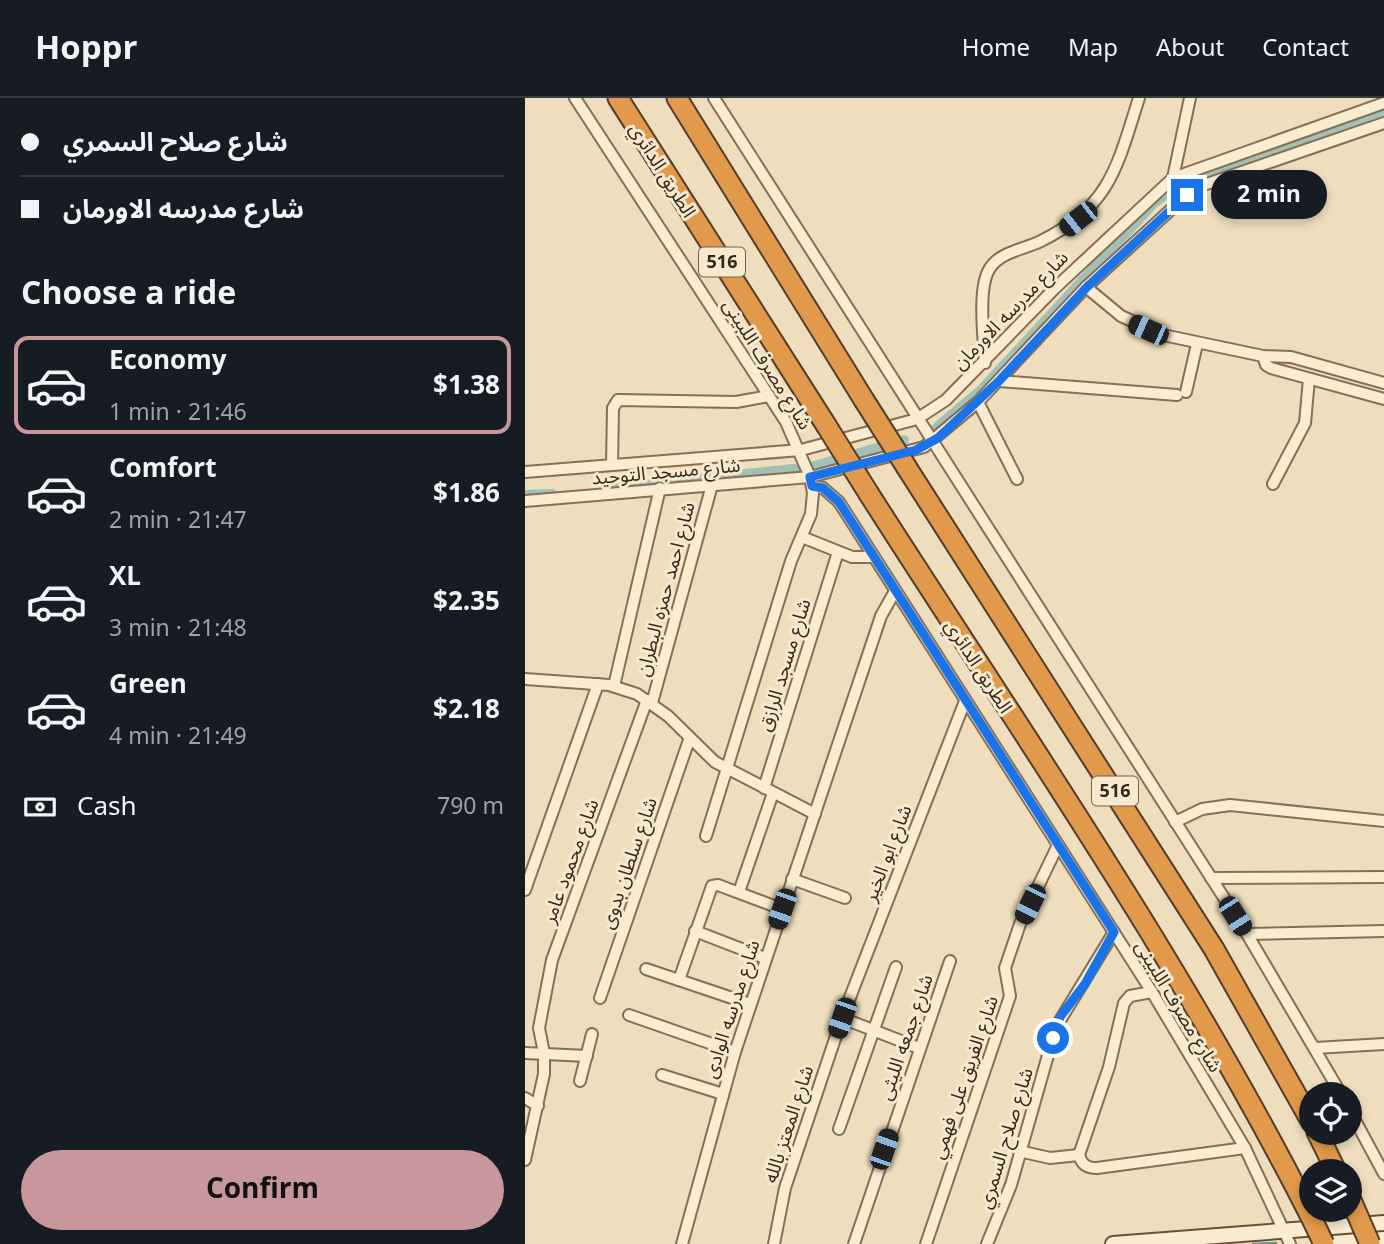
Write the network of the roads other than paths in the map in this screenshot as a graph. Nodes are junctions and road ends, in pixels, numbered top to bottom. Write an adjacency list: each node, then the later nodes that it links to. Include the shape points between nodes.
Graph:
1 (575, 98): 17 (street, شارع مصرف اللبينى)
2 (618, 98): 105 (highway, الطريق الدائري / 516, bridge, via 1172,965 1246,1093)
3 (677, 98): 84 (highway, 516, bridge, via 1214,949)
4 (714, 98): 20 (street)
5 (1139, 98): 13 (street, via 1097,202 1066,228 992,265 984,289)
6 (1191, 98): 9 (street)
7 (1384, 103): 9 (street, شارع مدرسه الاورمان)
8 (1384, 123): 10 (street, شارع مدرسه الاورمان, via 1204,185 1187,195)
9 (1173, 178): 13 (street, شارع مدرسه الاورمان, via 1053,289)
10 (1087, 287): 11 (street, via 1135,324); 15 (street, شارع مدرسه الاورمان)
11 (1197, 344): 12 (street); 15 (street, via 1182,393)
12 (1263, 356): 14 (street, via 1268,366); 16 (street, via 1291,357)
13 (985, 363): 20 (street, شارع مدرسه الاورمان, via 946,400)
14 (1309, 379): 18 (street); 27 (street, via 1305,423)
15 (999, 381): 19 (street, شارع مدرسه الاورمان)
16 (1384, 383)
17 (769, 396): 22 (street, شارع مصرف اللبينى); 23 (street, via 736,402 618,400 613,406)
18 (1384, 399)
19 (978, 402): 21 (street, شارع مدرسه الاورمان); 25 (street)
20 (917, 419): 21 (street); 22 (street, شارع مدرسه الاورمان)
21 (932, 443): 26 (street, شارع مدرسه الاورمان); 45 (street)
22 (801, 450): 23 (street, شارع مسجد التوحيد); 26 (street, شارع مصرف اللبينى)
23 (612, 465): 24 (street, شارع مسجد التوحيد)
24 (525, 472)
25 (1017, 479)
26 (811, 482): 28 (street, شارع مسجد التوحيد); 31 (street, via 811,514); 33 (street, شارع مصرف اللبينى, via 835,497)
27 (1273, 484)
28 (712, 485): 29 (street, شارع مسجد التوحيد); 39 (street, شارع احمد حمزه البطران)
29 (660, 488): 30 (street, شارع مسجد التوحيد); 37 (street)
30 (525, 501)
31 (802, 537): 32 (street); 41 (street)
32 (838, 552): 33 (street); 42 (street, شارع مسجد الرازق)
33 (874, 557): 34 (street, شارع مصرف اللبينى)
34 (895, 591): 38 (street, شارع مصرف اللبينى); 43 (street, شارع مدرسه الوادى, via 881,616)
35 (525, 679): 36 (street)
36 (598, 684): 37 (street); 48 (street)
37 (614, 686): 39 (street)
38 (965, 701): 47 (street, شارع مصرف اللبينى); 69 (street, شارع ابو الخير)
39 (650, 702): 40 (street); 77 (street, شارع محمود عامر, via 552,960 539,1028)
40 (689, 740): 41 (street); 66 (street, شارع سلطان بدوى)
41 (728, 769): 42 (street); 46 (street)
42 (768, 791): 43 (street); 53 (street, شارع مسجد الرازق)
43 (815, 814): 51 (street, شارع مدرسه الوادى)
44 (1384, 821): 45 (street, via 1230,805 1202,808)
45 (1175, 822): 50 (street)
46 (706, 836)
47 (1058, 845): 58 (street, شارع مصرف اللبينى); 102 (street, شارع الفريق على فهمي, via 1016,934 1005,968 1010,996)
48 (530, 863): 52 (street)
49 (1384, 877): 50 (street)
50 (1212, 878): 59 (street)
51 (792, 879): 54 (street); 55 (street, شارع مدرسه الوادى)
52 (525, 890)
53 (739, 892): 55 (street); 56 (street, via 712,886)
54 (845, 898)
55 (782, 909): 60 (street, شارع مدرسه الوادى)
56 (695, 931): 60 (street); 64 (street)
57 (1384, 931): 59 (street)
58 (1114, 932): 65 (street, شارع مصرف اللبينى); 89 (street, شارع صلاح السمري, via 1060,1017)
59 (1247, 934): 74 (street)
60 (765, 958): 67 (street, شارع مدرسه الوادى)
61 (950, 961): 73 (street, شارع جمعه الليثى)
62 (896, 967): 70 (street)
63 (646, 969): 64 (street)
64 (679, 980): 67 (street)
65 (1152, 992): 88 (street, شارع مصرف اللبينى); 90 (street, via 1130,996 1123,1003 1109,1067)
66 (600, 998)
67 (750, 1003): 75 (street, شارع مدرسه الوادى)
68 (629, 1015): 75 (street)
69 (842, 1018): 70 (street); 100 (street, شارع المعتز بالله, via 785,1188)
70 (874, 1030): 73 (street); 86 (street)
71 (592, 1034): 78 (street)
72 (1384, 1044): 74 (street)
73 (919, 1048): 101 (street, شارع جمعه الليثى)
74 (1315, 1048): 81 (street)
75 (735, 1052): 82 (street, شارع مدرسه الوادى)
76 (525, 1053): 77 (street)
77 (544, 1053): 78 (street); 85 (street, شارع محمود عامر)
78 (587, 1056): 80 (street)
79 (662, 1075): 82 (street)
80 (580, 1081)
81 (1334, 1082)
82 (723, 1094): 99 (street, شارع مدرسه الوادى)
83 (525, 1098): 85 (street)
84 (1299, 1100)
85 (538, 1106): 91 (street, شارع محمود عامر)
86 (839, 1129)
87 (1362, 1133): 92 (street)
88 (1245, 1148): 90 (street, via 1091,1168); 95 (street, شارع مصرف اللبينى)
89 (1019, 1151): 90 (street, via 1050,1158); 103 (street, شارع صلاح السمري)
90 (1079, 1155)
91 (525, 1160)
92 (1384, 1174)
93 (1360, 1222): 106 (highway, bridge)
94 (1384, 1223): 95 (street)
95 (1288, 1237): 97 (street)
96 (1384, 1239): 105 (street)
97 (1209, 1240): 98 (street)
98 (1140, 1242): 104 (street)
99 (681, 1244)
100 (774, 1244)
101 (854, 1244)
102 (926, 1244)
103 (987, 1244)
104 (1113, 1244)
105 (1322, 1244)
106 (1370, 1244)

